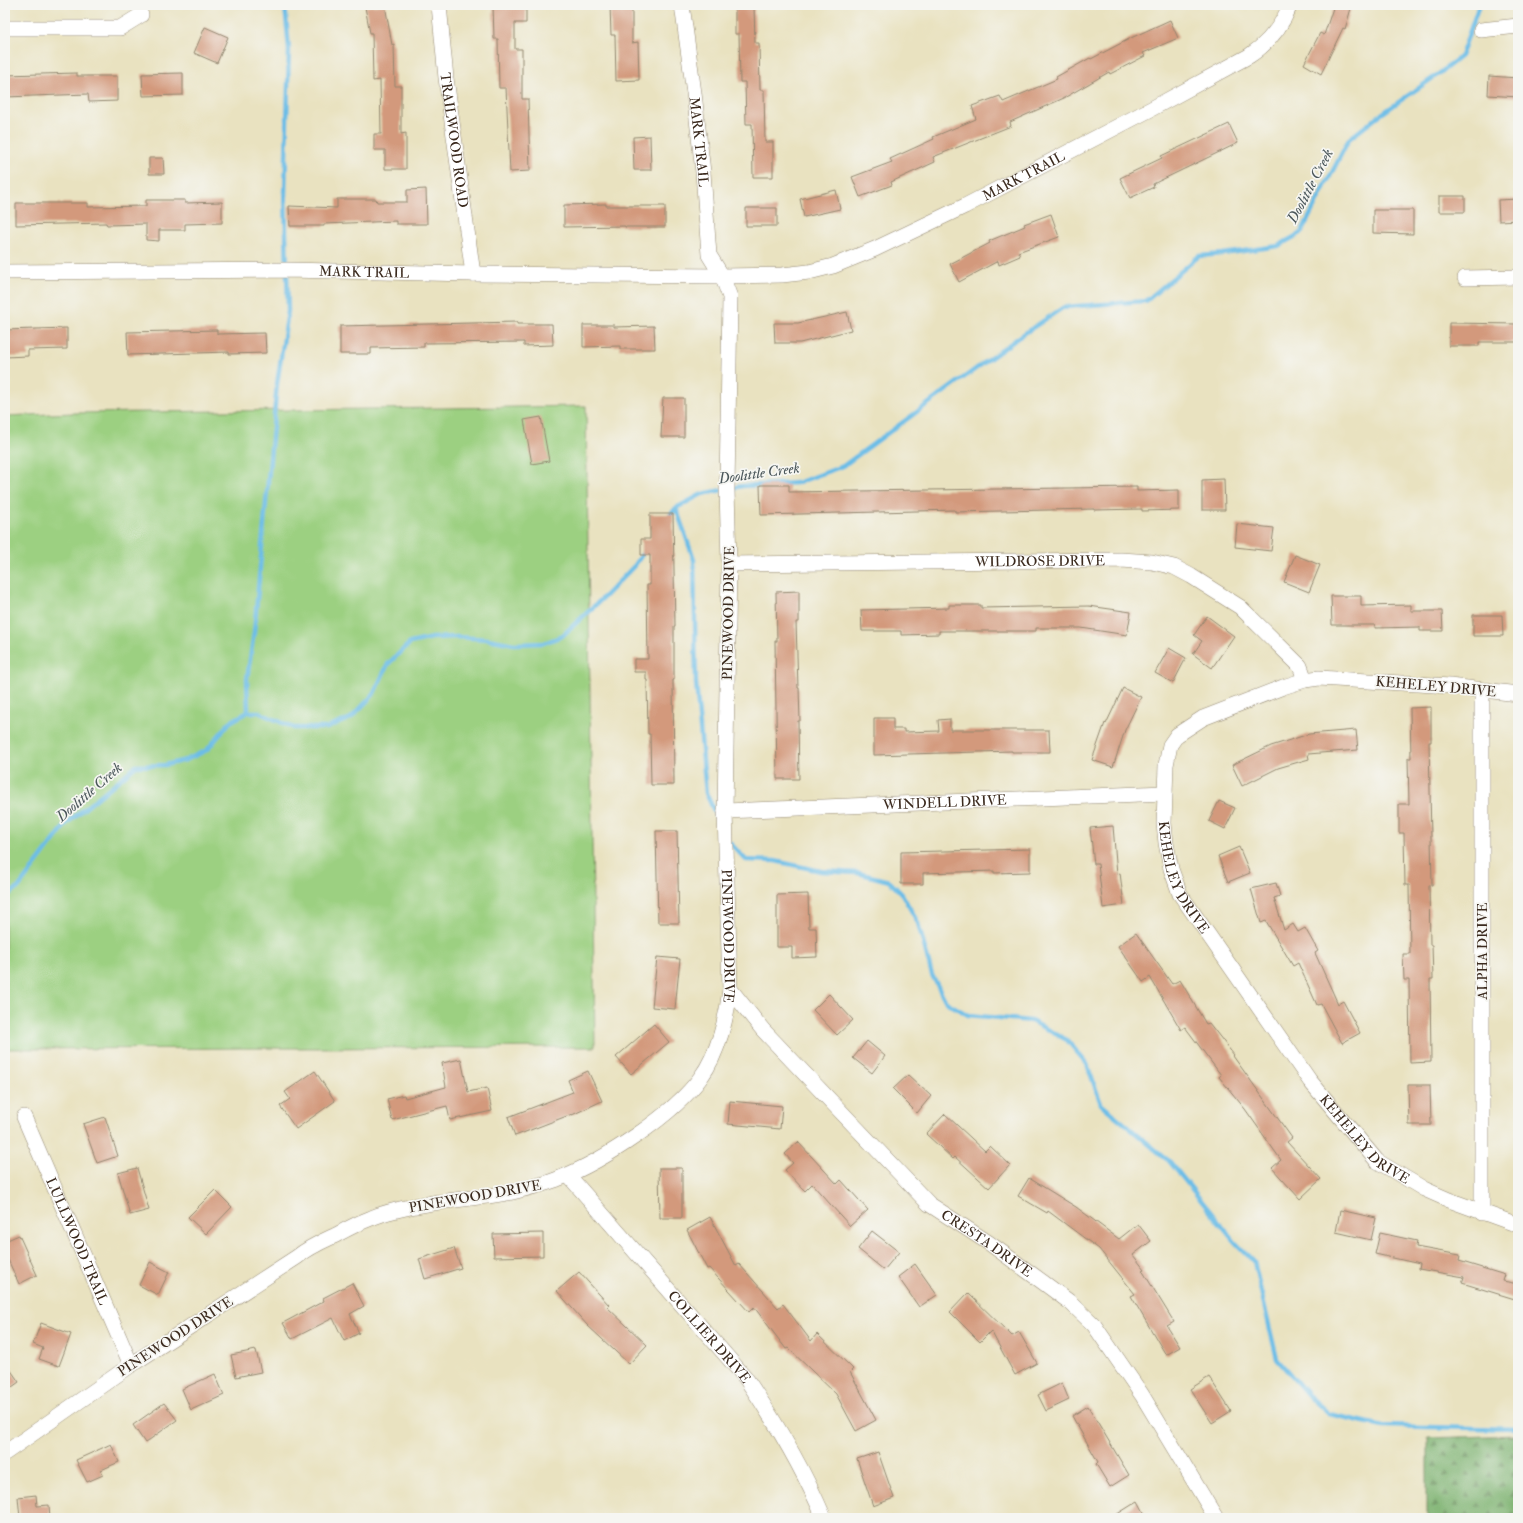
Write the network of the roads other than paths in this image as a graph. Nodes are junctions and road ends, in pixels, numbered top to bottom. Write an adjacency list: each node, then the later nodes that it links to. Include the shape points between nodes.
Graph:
1 (439, 5): 9 (street, TRAILWOOD ROAD, via 446,78)
2 (682, 5): 10 (street, MARK TRAIL, via 703,172 709,255)
3 (1290, 5): 10 (street, MARK TRAIL, via 1282,22 1262,47 1249,56 1151,110 875,249 833,266 809,272)
4 (141, 15): 6 (street, via 120,28)
5 (1518, 26): 7 (street)
6 (5, 28)
7 (1481, 30)
8 (5, 272): 9 (street, MARK TRAIL, via 287,270)
9 (473, 274): 10 (street, MARK TRAIL)
10 (722, 276): 13 (street, PINEWOOD DRIVE, via 730,297 727,489)
11 (1466, 278): 12 (street)
12 (1518, 278)
13 (729, 564): 14 (street, WILDROSE DRIVE, via 1120,560 1152,562 1174,567 1240,607 1300,666); 18 (street, PINEWOOD DRIVE)
14 (1305, 680): 15 (street, KEHELEY DRIVE, via 1352,679); 17 (street, KEHELEY DRIVE, via 1204,718 1178,736 1170,745)
15 (1482, 690): 16 (street, KEHELEY DRIVE); 22 (street, ALPHA DRIVE)
16 (1518, 694)
17 (1165, 793): 18 (street, WINDELL DRIVE); 22 (street, KEHELEY DRIVE, via 1166,843 1171,869 1180,894 1310,1081 1376,1161 1424,1188)
18 (725, 811): 19 (street, PINEWOOD DRIVE)
19 (730, 989): 21 (street, PINEWOOD DRIVE, via 715,1053 693,1088 637,1135); 27 (street, CRESTA DRIVE, via 763,1030 929,1204 1044,1283 1094,1325 1142,1394)
20 (24, 1117): 24 (street, LULLWOOD TRAIL)
21 (568, 1175): 24 (street, PINEWOOD DRIVE, via 509,1193 428,1204 369,1218 308,1248); 26 (street, COLLIER DRIVE, via 745,1377 770,1413)
22 (1482, 1213): 23 (street, KEHELEY DRIVE)
23 (1518, 1225)
24 (130, 1365): 25 (street, PINEWOOD DRIVE)
25 (5, 1453)
26 (824, 1518)
27 (1216, 1518)

